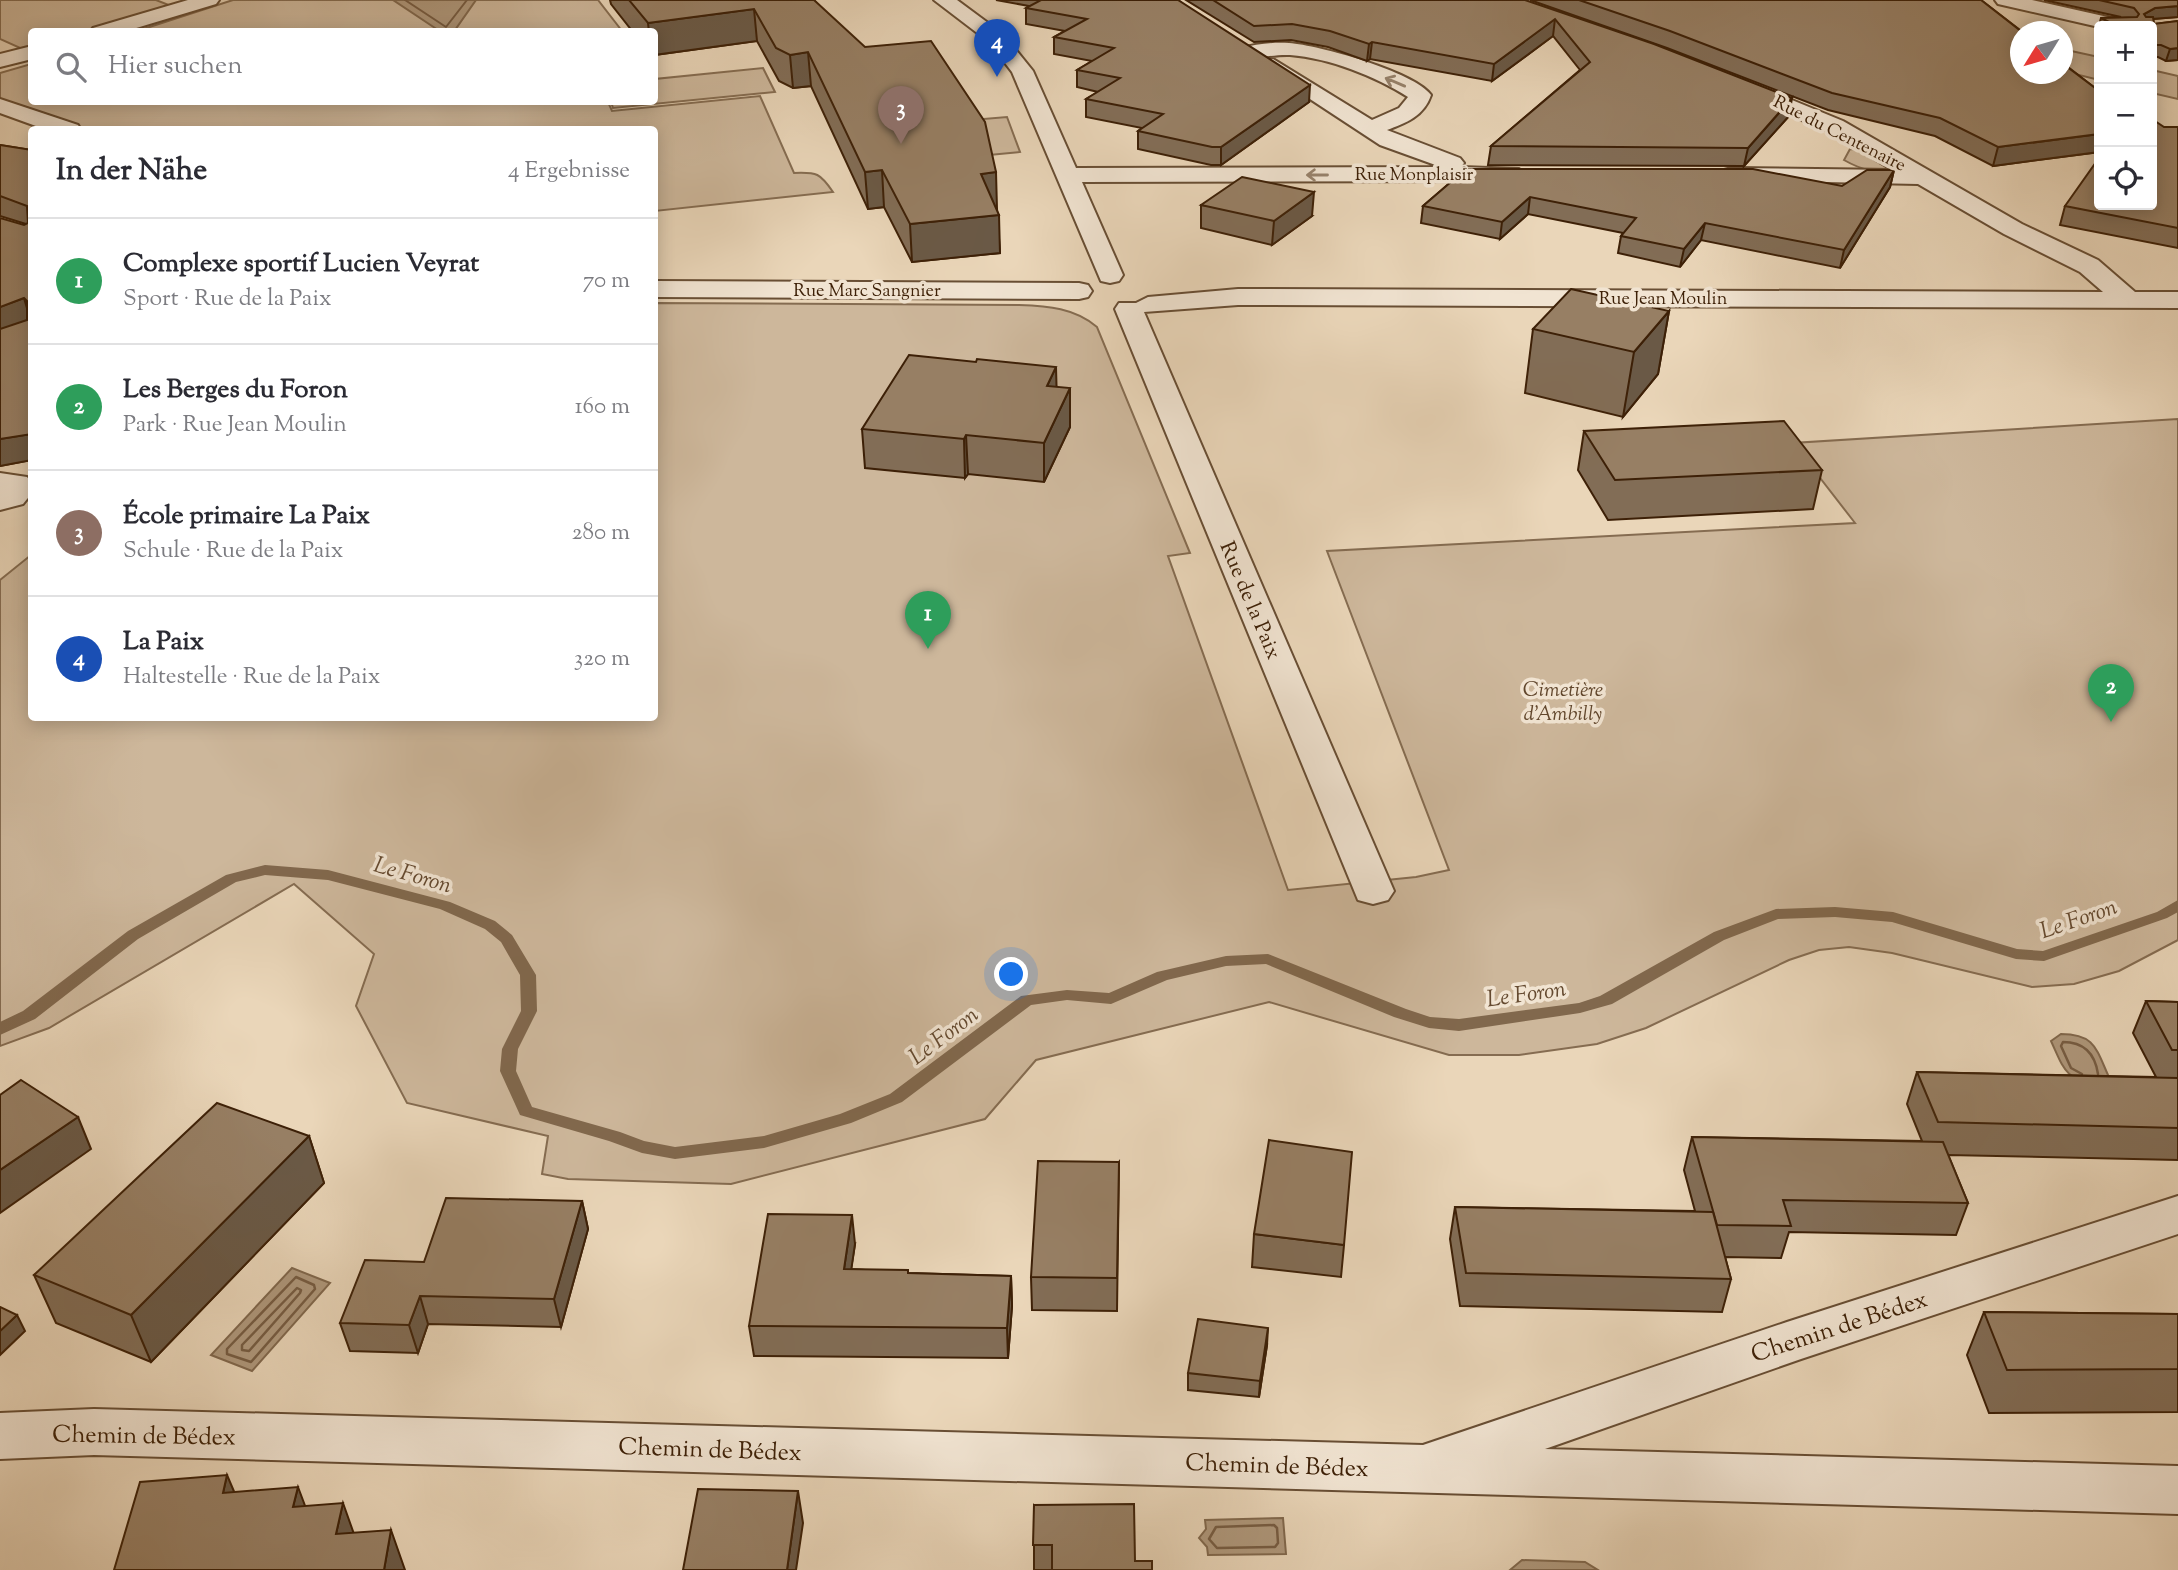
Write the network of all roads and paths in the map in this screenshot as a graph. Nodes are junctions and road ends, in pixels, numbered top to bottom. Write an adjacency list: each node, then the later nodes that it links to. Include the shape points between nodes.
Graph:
1 (209, 0): 5 (street)
2 (944, 0): 15 (street, Rue de la Paix, via 983,26 1013,58)
3 (2005, 0): 4 (street)
4 (2100, 21)
5 (114, 28)
6 (28, 52): 7 (street)
7 (0, 61)
8 (1724, 79): 12 (street, Rue du Centenaire)
9 (0, 106): 10 (street)
10 (58, 126)
11 (1370, 128): 11 (street, one-way to 11, via 1398,118 1420,95 1308,51 1239,47); 13 (street, via 1405,149)
12 (1846, 132): 17 (street, via 1839,156); 18 (street, Rue du Centenaire)
13 (1499, 174): 14 (street, Rue Monplaisir); 15 (street, Rue Monplaisir, one-way to 15)
14 (1536, 174)
15 (1069, 175): 22 (street, Rue de la Paix)
16 (1709, 175): 17 (street)
17 (1802, 175): 18 (street)
18 (1924, 177): 19 (street, Rue du Centenaire)
19 (2047, 247): 23 (street, Rue du Centenaire); 24 (street, Rue du Centenaire, via 2095,269)
20 (658, 289): 22 (street, Rue Marc Sangnier)
21 (2178, 290): 24 (street, Rue Jean Moulin)
22 (1124, 293): 23 (street, Rue Jean Moulin, via 1238,297); 28 (street, Rue de la Paix)
23 (2085, 295): 24 (street, Rue Jean Moulin)
24 (2123, 295): 25 (street, Rue Jean Moulin)
25 (2178, 300)
26 (0, 482): 27 (street, via 19,488)
27 (0, 501)
28 (1373, 891)
29 (2178, 1215): 31 (street, Chemin de Bédex)
30 (0, 1436): 31 (street, Chemin de Bédex, via 94,1432)
31 (1421, 1468): 32 (street, Chemin de Bédex)
32 (2178, 1490)

